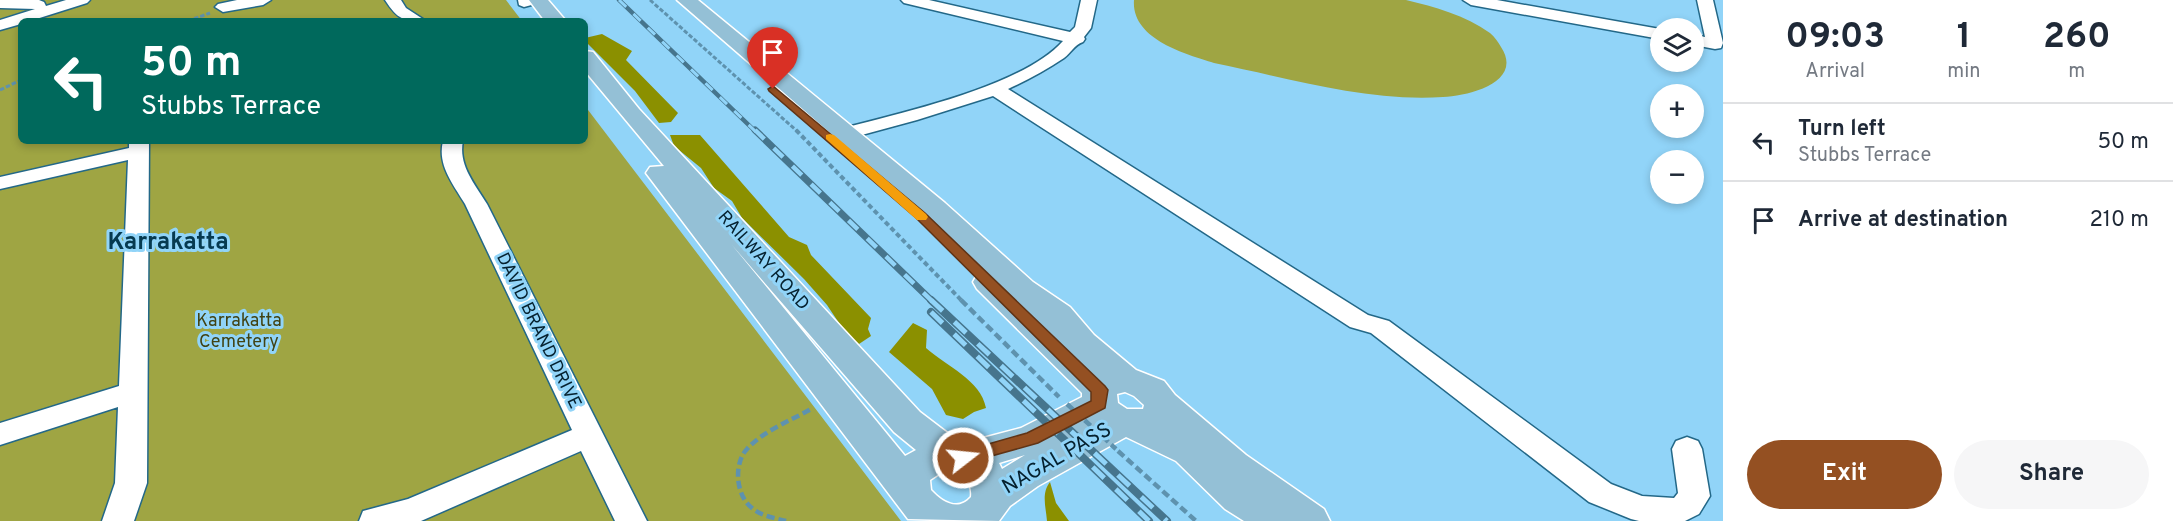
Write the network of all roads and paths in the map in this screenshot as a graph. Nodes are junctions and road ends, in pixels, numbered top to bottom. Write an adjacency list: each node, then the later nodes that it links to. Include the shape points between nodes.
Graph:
1 (82, 0): 13 (lane)
2 (263, 0): 14 (lane)
3 (393, 0): 17 (lane, via 400,11)
4 (530, 0): 18 (main road); 19 (main road)
5 (650, 0): 36 (path, via 790,124 1020,361)
6 (675, 0): 36 (main road, via 920,216)
7 (686, 0): 30 (main road)
8 (909, 0): 23 (lane)
9 (1089, 0): 23 (lane, via 1088,21)
10 (1471, 0): 22 (lane)
11 (1705, 0): 24 (lane, via 1715,44)
12 (0, 3): 13 (lane)
13 (56, 8): 15 (lane)
14 (224, 9): 16 (path)
15 (23, 18)
16 (197, 18)
17 (413, 18)
18 (538, 18)
19 (552, 18)
20 (18, 20): 21 (lane)
21 (0, 25)
22 (1650, 32)
23 (1077, 39): 29 (lane, via 1044,66)
24 (1704, 42)
25 (588, 61): 40 (main road, RAILWAY ROAD, via 630,114 907,422)
26 (18, 81): 28 (path)
27 (588, 84): 35 (main road, RAILWAY ROAD)
28 (0, 90)
29 (997, 90): 30 (lane); 39 (lane, via 1359,321 1380,327 1600,493 1636,510 1669,515 1685,508 1694,496)
30 (847, 134): 36 (main road, via 1022,289 1059,314 1082,343)
31 (452, 144): 38 (lane, DAVID BRAND DRIVE, via 454,166)
32 (139, 146): 33 (lane); 34 (lane)
33 (0, 183)
34 (133, 392): 37 (lane); 43 (lane, via 130,483)
35 (836, 396): 41 (main road, RAILWAY ROAD); 46 (path, via 783,423 745,452 738,472 747,504 761,514)
36 (1116, 410): 36 (path, bridge); 40 (main road, NAGAL PASS, via 1032,438); 42 (main road, NAGAL PASS); 47 (path); 48 (main road, via 1189,451 1239,498); 49 (main road, via 1232,466)
37 (0, 434)
38 (589, 435): 44 (lane, via 414,510); 45 (lane, DAVID BRAND DRIVE)
39 (1687, 450)
40 (956, 457): 41 (main road, via 939,457 920,466 911,483); 42 (main road, via 983,468 990,477)
41 (912, 493): 42 (main road, via 922,509)
42 (968, 515)
43 (118, 521)
44 (375, 521)
45 (631, 521)
46 (786, 521)
47 (1196, 521)
48 (1279, 521)
49 (1309, 521)

